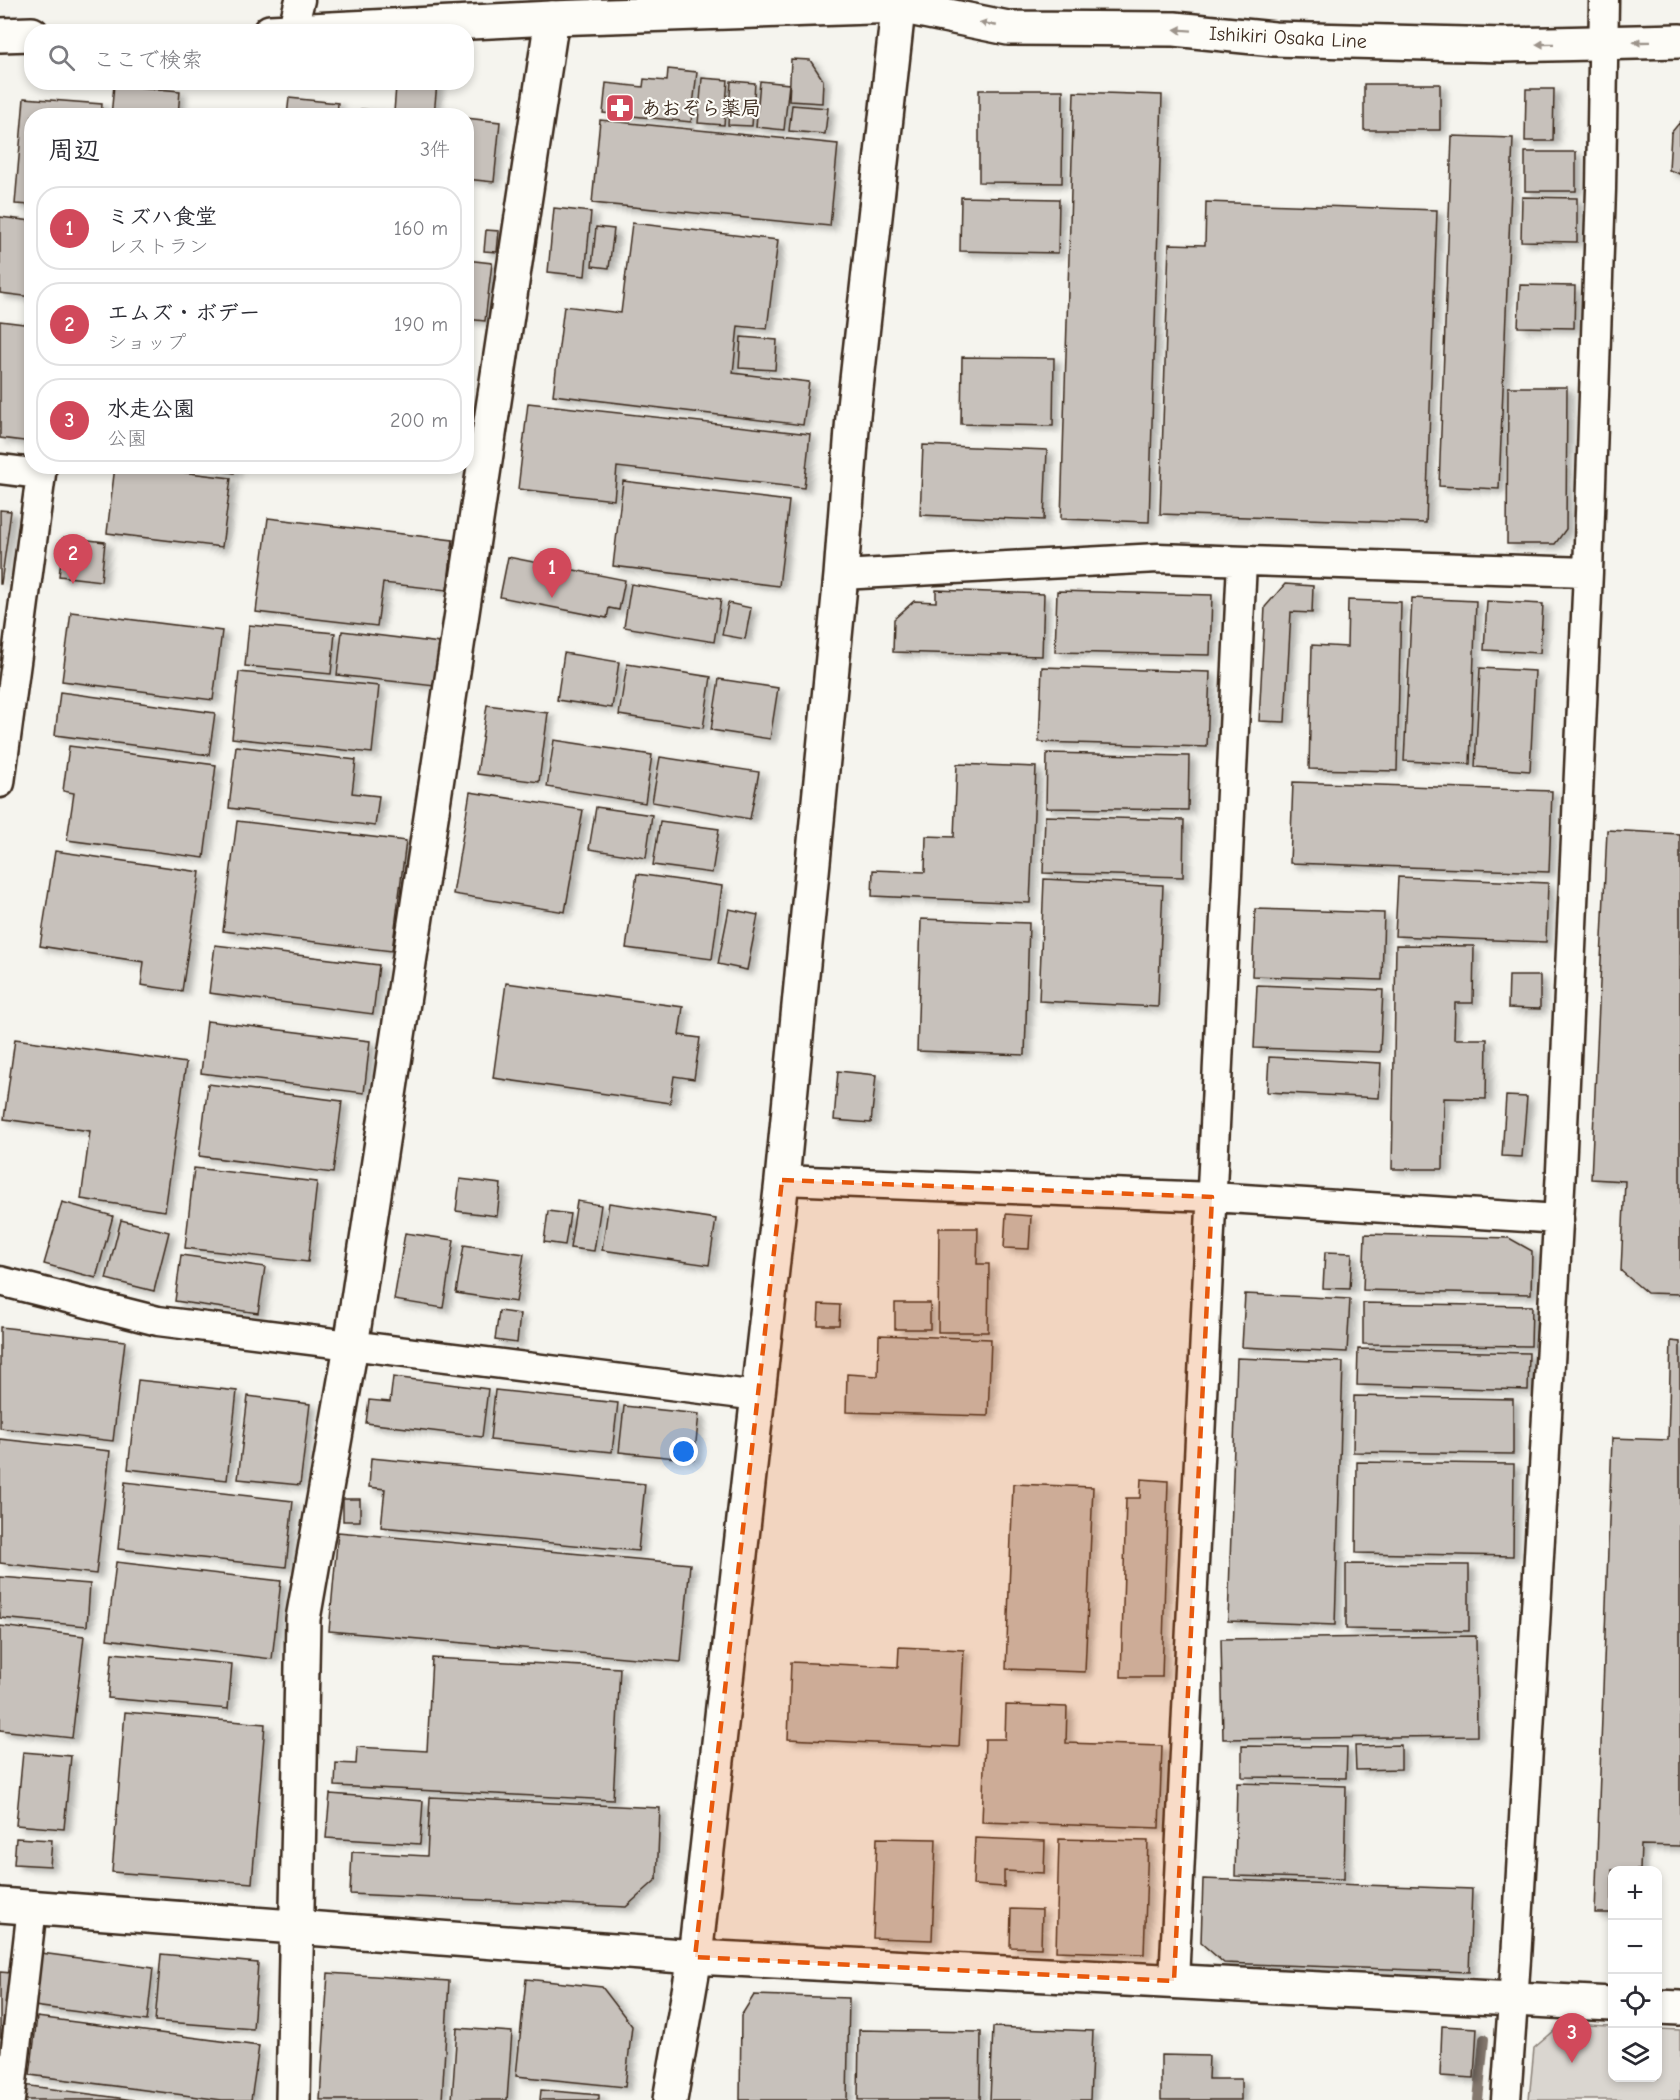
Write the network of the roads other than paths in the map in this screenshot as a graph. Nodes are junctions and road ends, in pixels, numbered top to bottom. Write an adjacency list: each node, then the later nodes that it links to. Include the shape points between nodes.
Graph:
1 (300, 0): 5 (street)
2 (1604, 0): 10 (street)
3 (908, 2): 4 (street, Ishikiri Osaka Line); 10 (street, Ishikiri Osaka Line, one-way to 3, via 1503,45 1274,39 1174,29 1008,28); 16 (street, via 853,416)
4 (552, 18): 6 (street, Ishikiri Osaka Line); 22 (street)
5 (294, 24)
6 (432, 24)
7 (0, 34): 8 (street)
8 (24, 34)
9 (1680, 41): 10 (street, Ishikiri Osaka Line, one-way to 10)
10 (1604, 43): 15 (street)
11 (0, 469): 12 (street)
12 (24, 472)
13 (41, 474): 17 (street)
14 (1242, 562): 15 (street); 16 (street, via 1158,558); 19 (street)
15 (1588, 572): 20 (street)
16 (841, 575): 18 (street)
17 (0, 783)
18 (782, 1180): 19 (street); 23 (street)
19 (1212, 1197): 20 (street); 27 (street)
20 (1559, 1219): 28 (street)
21 (0, 1281): 22 (street, via 158,1321)
22 (351, 1346): 23 (street); 25 (street, via 303,1618)
23 (758, 1396): 26 (street)
24 (16, 1906): 25 (street); 32 (street)
25 (298, 1928): 26 (street); 33 (street)
26 (695, 1957): 27 (street); 34 (street)
27 (1174, 1981): 28 (street)
28 (1513, 1998): 29 (street); 35 (street)
29 (1608, 2004)
30 (1662, 2007): 31 (street)
31 (1680, 2008)
32 (10, 2100)
33 (293, 2100)
34 (670, 2100)
35 (1506, 2100)

